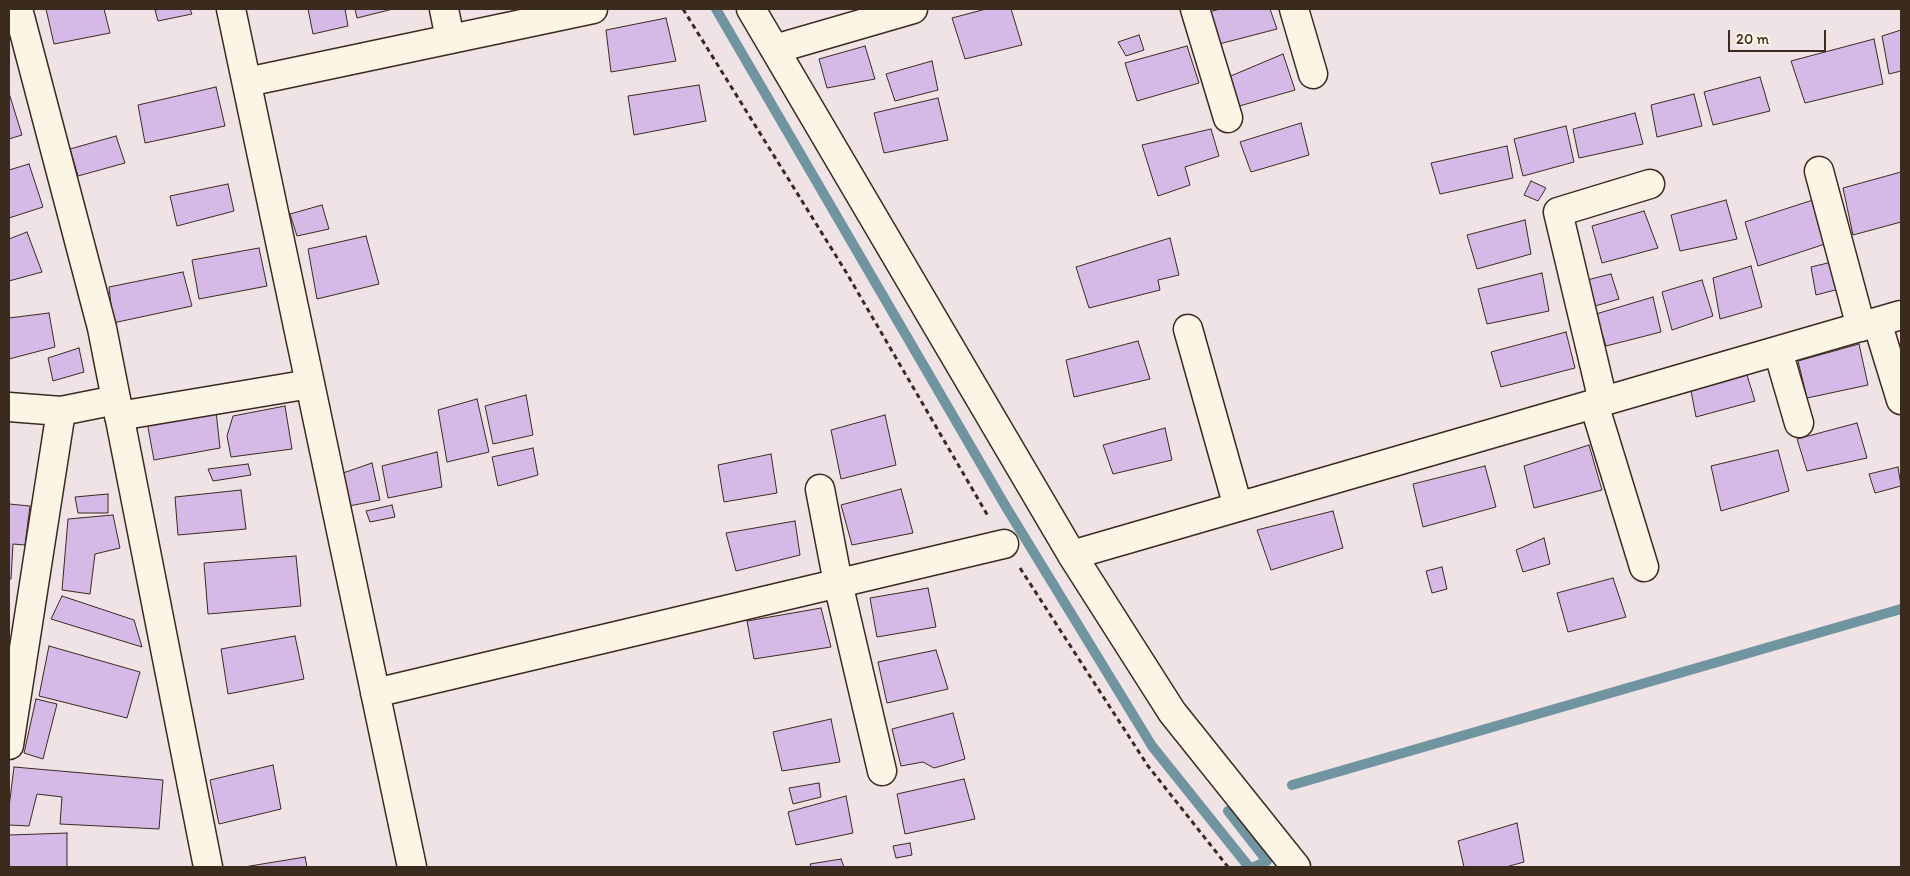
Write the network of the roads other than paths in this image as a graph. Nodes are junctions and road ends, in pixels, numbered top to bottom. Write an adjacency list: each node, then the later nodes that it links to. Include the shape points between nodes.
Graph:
1 (18, 9): 23 (street, via 102,328)
2 (232, 9): 12 (street)
3 (444, 9): 9 (street)
4 (593, 9): 9 (street)
5 (751, 9): 10 (street)
6 (913, 9): 10 (street)
7 (1195, 9): 13 (street)
8 (1294, 9): 11 (street)
9 (450, 39): 12 (street)
10 (775, 49): 29 (street)
11 (1313, 74)
12 (247, 82): 19 (street)
13 (1228, 118)
14 (1818, 171): 16 (street)
15 (1650, 184): 21 (street, via 1558,212)
16 (1880, 321): 18 (street); 20 (street)
17 (1188, 329): 27 (street)
18 (1778, 351): 21 (street); 25 (street)
19 (310, 384): 23 (street); 32 (street)
20 (1901, 400)
21 (1599, 402): 27 (street); 30 (street)
22 (9, 407): 24 (street)
23 (118, 408): 24 (street); 35 (street)
24 (61, 412): 33 (street)
25 (1800, 423)
26 (820, 489): 31 (street)
27 (1238, 507): 29 (street)
28 (1004, 544): 31 (street)
29 (1072, 555): 37 (street, via 1172,712)
30 (1644, 566)
31 (838, 583): 32 (street); 34 (street)
32 (375, 693): 36 (street)
33 (9, 745)
34 (882, 771)
35 (208, 867)
36 (412, 867)
37 (1296, 867)

